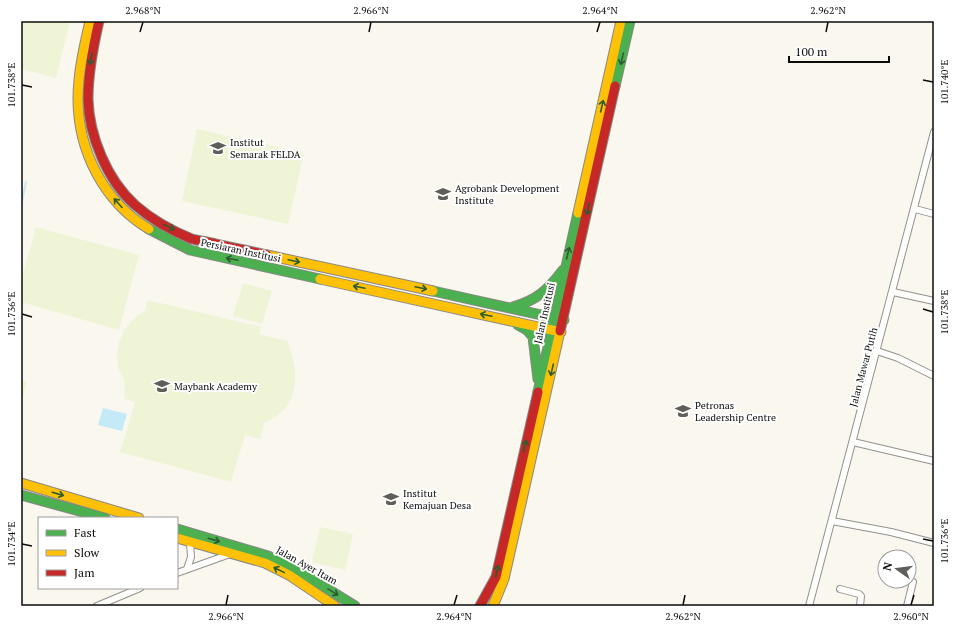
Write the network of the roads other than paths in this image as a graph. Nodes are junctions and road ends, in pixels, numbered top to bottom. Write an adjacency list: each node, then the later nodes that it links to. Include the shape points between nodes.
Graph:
1 (90, 21): 13 (street, Persiaran Institusi, one-way to 1, via 190,250 130,216 107,190 96,172 80,133 78,98)
2 (99, 21): 11 (street, Persiaran Institusi, one-way to 11, via 88,76 87,100 91,129 101,160 135,205 163,224 193,239)
3 (621, 21): 8 (street, Jalan Institusi, one-way to 3)
4 (630, 21): 14 (street, Jalan Institusi, one-way to 14)
5 (934, 132): 6 (street, Jalan Mawar Putih)
6 (915, 209): 7 (street); 9 (street, Jalan Mawar Putih)
7 (934, 214)
8 (565, 267): 11 (street, via 552,285 538,298 527,304); 12 (street, Jalan Institusi)
9 (893, 292): 10 (street); 17 (street, Jalan Mawar Putih)
10 (934, 301)
11 (509, 308): 12 (street, Persiaran Institusi)
12 (554, 318): 14 (street, Persiaran Institusi); 15 (street, Jalan Institusi)
13 (510, 320): 15 (street, Persiaran Institusi); 19 (street, via 527,330 533,337)
14 (564, 320): 16 (street, Jalan Institusi)
15 (551, 329): 16 (street, Persiaran Institusi); 19 (street, Jalan Institusi)
16 (561, 332): 41 (street, Jalan Institusi, one-way to 41, via 504,579)
17 (877, 351): 18 (street, via 898,358); 20 (street, Jalan Mawar Putih)
18 (934, 376)
19 (539, 384): 40 (street, Jalan Institusi, one-way to 19, via 496,577)
20 (853, 442): 21 (street); 26 (street, Jalan Mawar Putih)
21 (934, 461)
22 (21, 484): 25 (street, one-way to 25)
23 (21, 495): 24 (street)
24 (101, 517)
25 (136, 517)
26 (832, 521): 30 (street); 42 (street, Jalan Mawar Putih)
27 (178, 529): 39 (street, Jalan Ayer Itam, one-way to 39, via 268,556)
28 (178, 538): 29 (street, Jalan Ayer Itam)
29 (190, 542): 31 (street, Jalan Ayer Itam); 32 (street, via 191,557)
30 (934, 543)
31 (233, 553): 32 (street); 38 (street, Jalan Ayer Itam, one-way to 31, via 289,575)
32 (187, 569): 33 (street)
33 (178, 573)
34 (138, 589): 37 (street)
35 (840, 589): 43 (street, via 862,596)
36 (911, 589): 44 (street)
37 (97, 606)
38 (335, 606)
39 (355, 606)
40 (480, 606)
41 (493, 606)
42 (810, 606)
43 (860, 606)
44 (907, 606)

